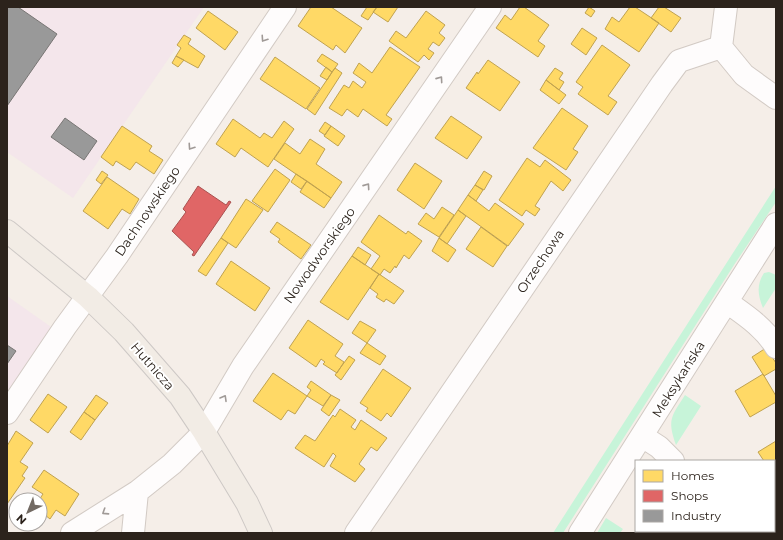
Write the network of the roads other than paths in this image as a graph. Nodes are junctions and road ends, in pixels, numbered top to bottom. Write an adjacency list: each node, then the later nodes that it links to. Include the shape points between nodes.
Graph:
1 (285, 7): 8 (street, Dachnowskiego, one-way to 8)
2 (490, 7): 12 (street, Nowodworskiego, one-way to 2, via 242,366)
3 (726, 7): 4 (street)
4 (721, 47): 5 (street, via 744,76); 19 (street, Orzechowa, via 678,61)
5 (776, 98)
6 (776, 224): 9 (street, Meksykańska)
7 (7, 231): 8 (main road, Hutnicza)
8 (88, 297): 11 (street, Dachnowskiego); 12 (main road, Hutnicza, via 150,361 180,396)
9 (727, 302): 10 (street, via 758,325); 13 (street, Meksykańska)
10 (776, 347)
11 (7, 413)
12 (204, 432): 15 (street, Nowodworskiego, via 172,464); 18 (main road, Hutnicza, via 247,503)
13 (642, 436): 14 (street, via 659,447); 20 (street, Meksykańska)
14 (672, 460)
15 (137, 492): 16 (street, Nowodworskiego, one-way to 16); 17 (street)
16 (72, 533)
17 (133, 533)
18 (261, 533)
19 (356, 533)
20 (580, 533)

